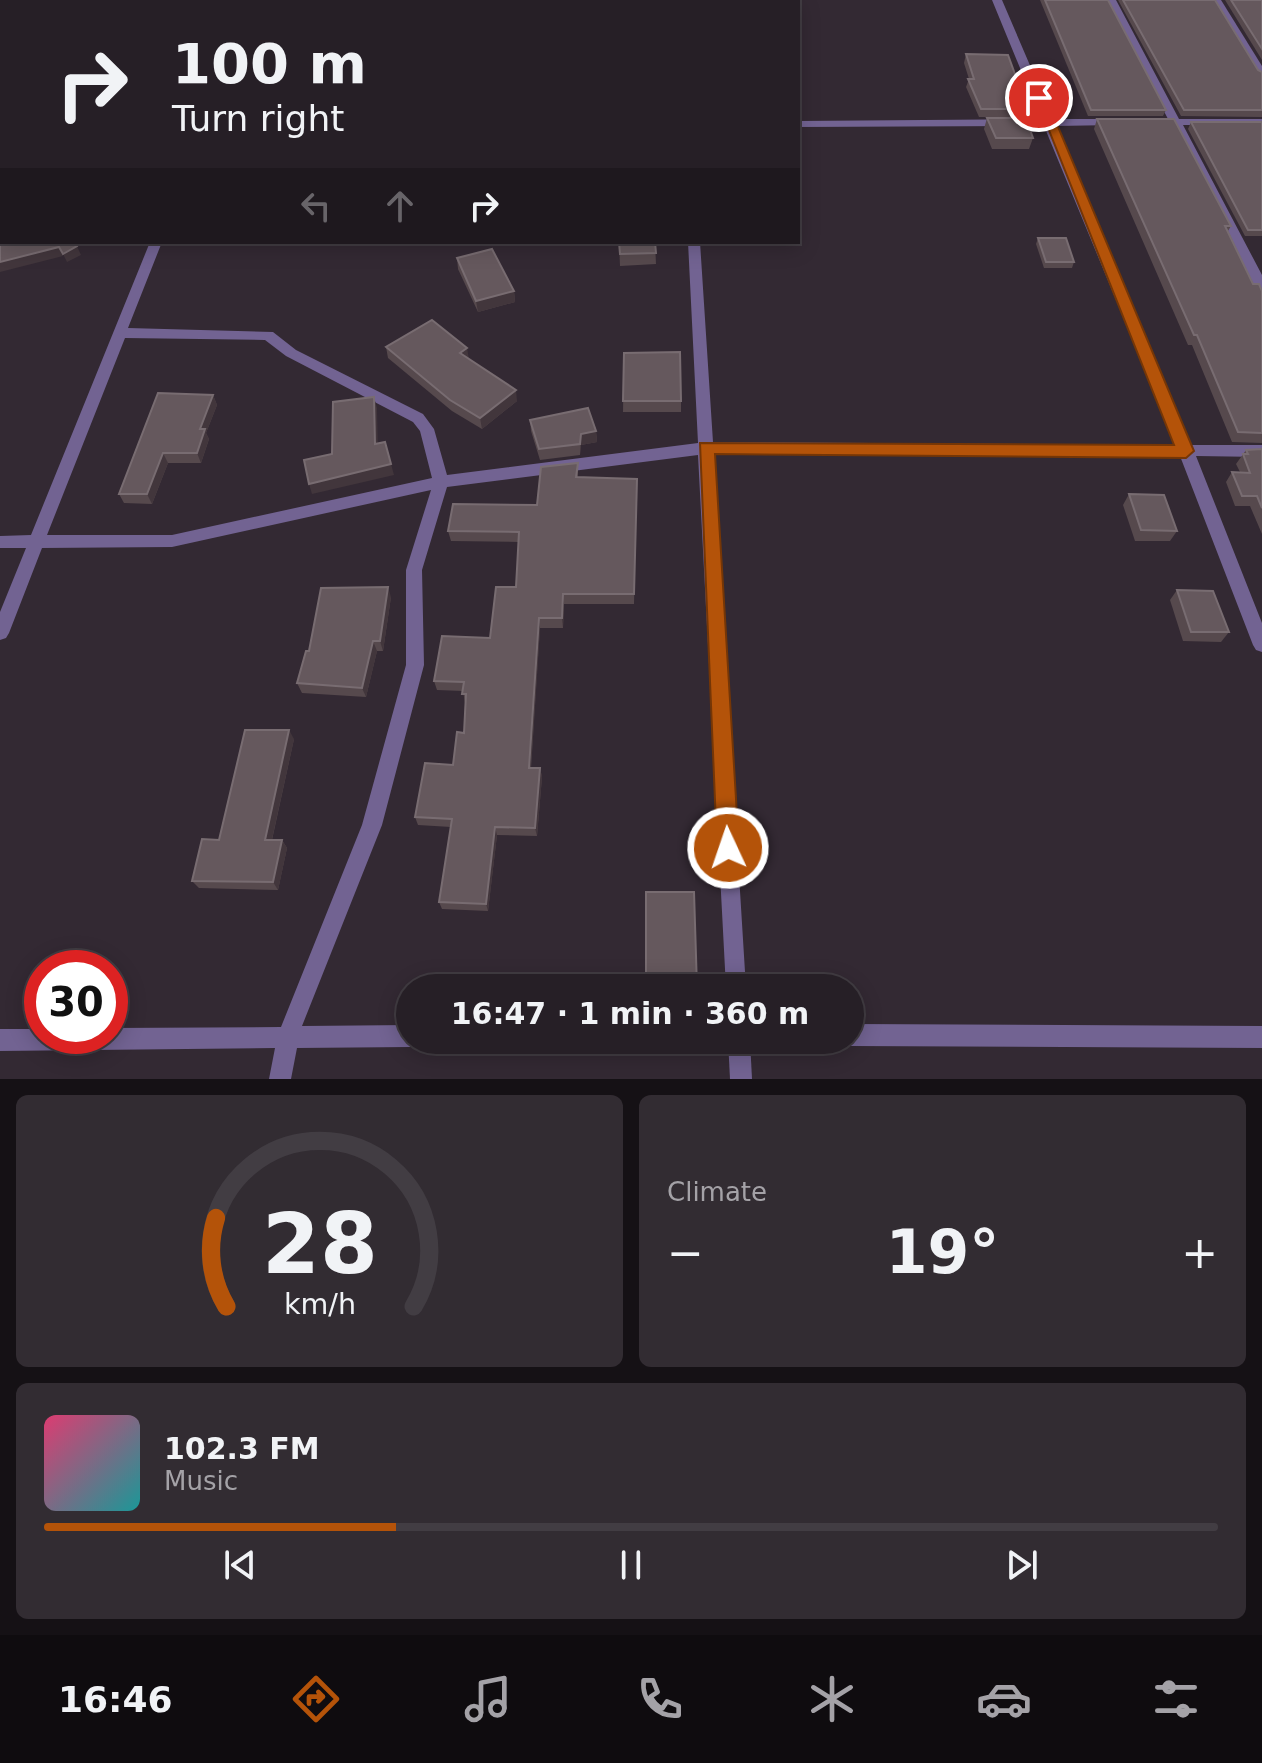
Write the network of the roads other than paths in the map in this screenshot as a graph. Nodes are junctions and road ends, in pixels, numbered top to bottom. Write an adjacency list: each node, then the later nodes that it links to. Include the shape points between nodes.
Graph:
1 (997, 0): 5 (street)
2 (1111, 0): 6 (street)
3 (1216, 0): 4 (street)
4 (1262, 75)
5 (1050, 122): 6 (street); 8 (street); 14 (street)
6 (1178, 122): 7 (street); 11 (street)
7 (1262, 122)
8 (800, 124)
9 (155, 244): 12 (street)
10 (694, 244): 13 (street)
11 (1262, 287)
12 (120, 333): 16 (street, via 268,335 291,353 418,418 427,429); 18 (street)
13 (706, 448): 14 (street); 16 (street); 21 (street)
14 (1186, 451): 15 (street); 20 (street)
15 (1262, 451)
16 (441, 482): 18 (street, via 172,541); 23 (street, via 414,570 415,665 372,825)
17 (0, 542): 18 (street)
18 (36, 542): 19 (street)
19 (0, 633)
20 (1262, 645)
21 (735, 974)
22 (864, 1035): 25 (street)
23 (288, 1036): 24 (street); 26 (street); 28 (street)
24 (396, 1036)
25 (1262, 1037)
26 (0, 1040)
27 (740, 1054): 29 (street)
28 (280, 1079)
29 (741, 1079)

